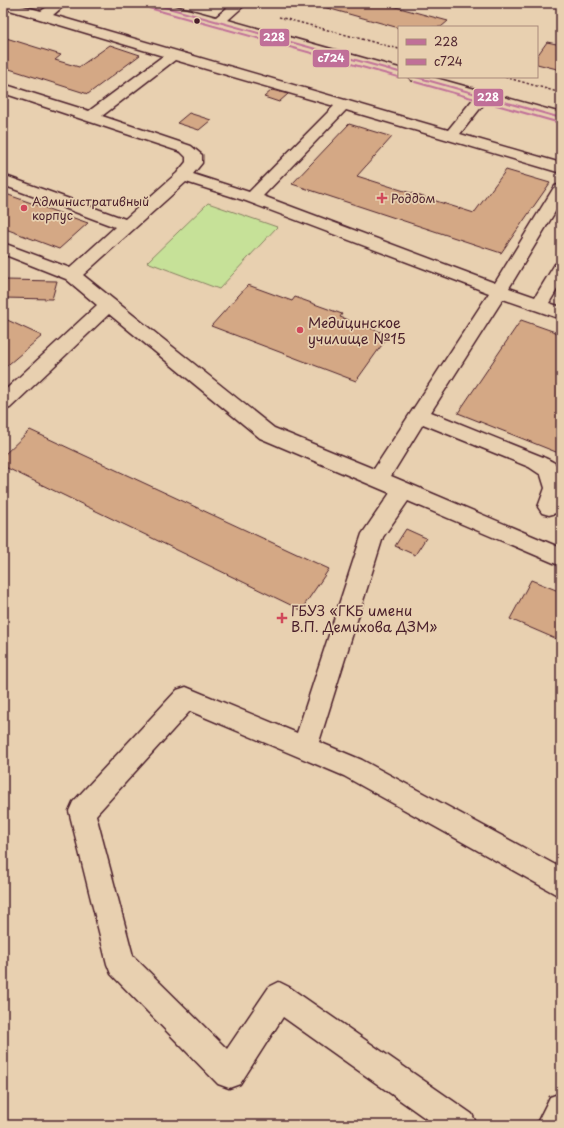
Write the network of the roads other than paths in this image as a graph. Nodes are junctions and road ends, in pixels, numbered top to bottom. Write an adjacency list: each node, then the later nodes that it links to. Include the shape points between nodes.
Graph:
1 (61, 3): 5 (street)
2 (150, 3): 6 (street)
3 (3, 4): 5 (street)
4 (239, 5): 6 (street)
5 (43, 16): 7 (street)
6 (218, 22): 8 (street)
7 (173, 55): 13 (street); 14 (street)
8 (398, 72)
9 (424, 78): 10 (street)
10 (448, 81): 12 (street)
11 (3, 88): 14 (street)
12 (483, 96): 15 (street); 16 (street)
13 (343, 105): 16 (street); 21 (street)
14 (91, 117): 18 (street, via 186,149 194,155 194,163)
15 (561, 118)
16 (451, 136): 17 (street)
17 (561, 168)
18 (183, 176): 21 (street); 22 (street)
19 (3, 180): 22 (street)
20 (561, 189): 27 (street)
21 (252, 198): 27 (street)
22 (127, 226): 25 (street)
23 (3, 248): 25 (street)
24 (561, 268): 26 (street)
25 (72, 275): 28 (street)
26 (556, 286): 29 (street)
27 (499, 291): 29 (street); 32 (street)
28 (108, 305): 31 (street); 33 (street, via 267,433)
29 (539, 305): 30 (street)
30 (561, 313)
31 (3, 403)
32 (420, 415): 33 (street); 35 (street, via 536,462 550,471 555,488)
33 (378, 479): 34 (street)
34 (404, 490): 36 (street); 37 (street, via 373,534)
35 (549, 507)
36 (561, 557)
37 (305, 748): 38 (street, via 353,768); 40 (street, via 186,698 82,811 120,964 229,1073 279,997)
38 (561, 883)
39 (561, 1108): 41 (street)
40 (461, 1125)
41 (552, 1125)

